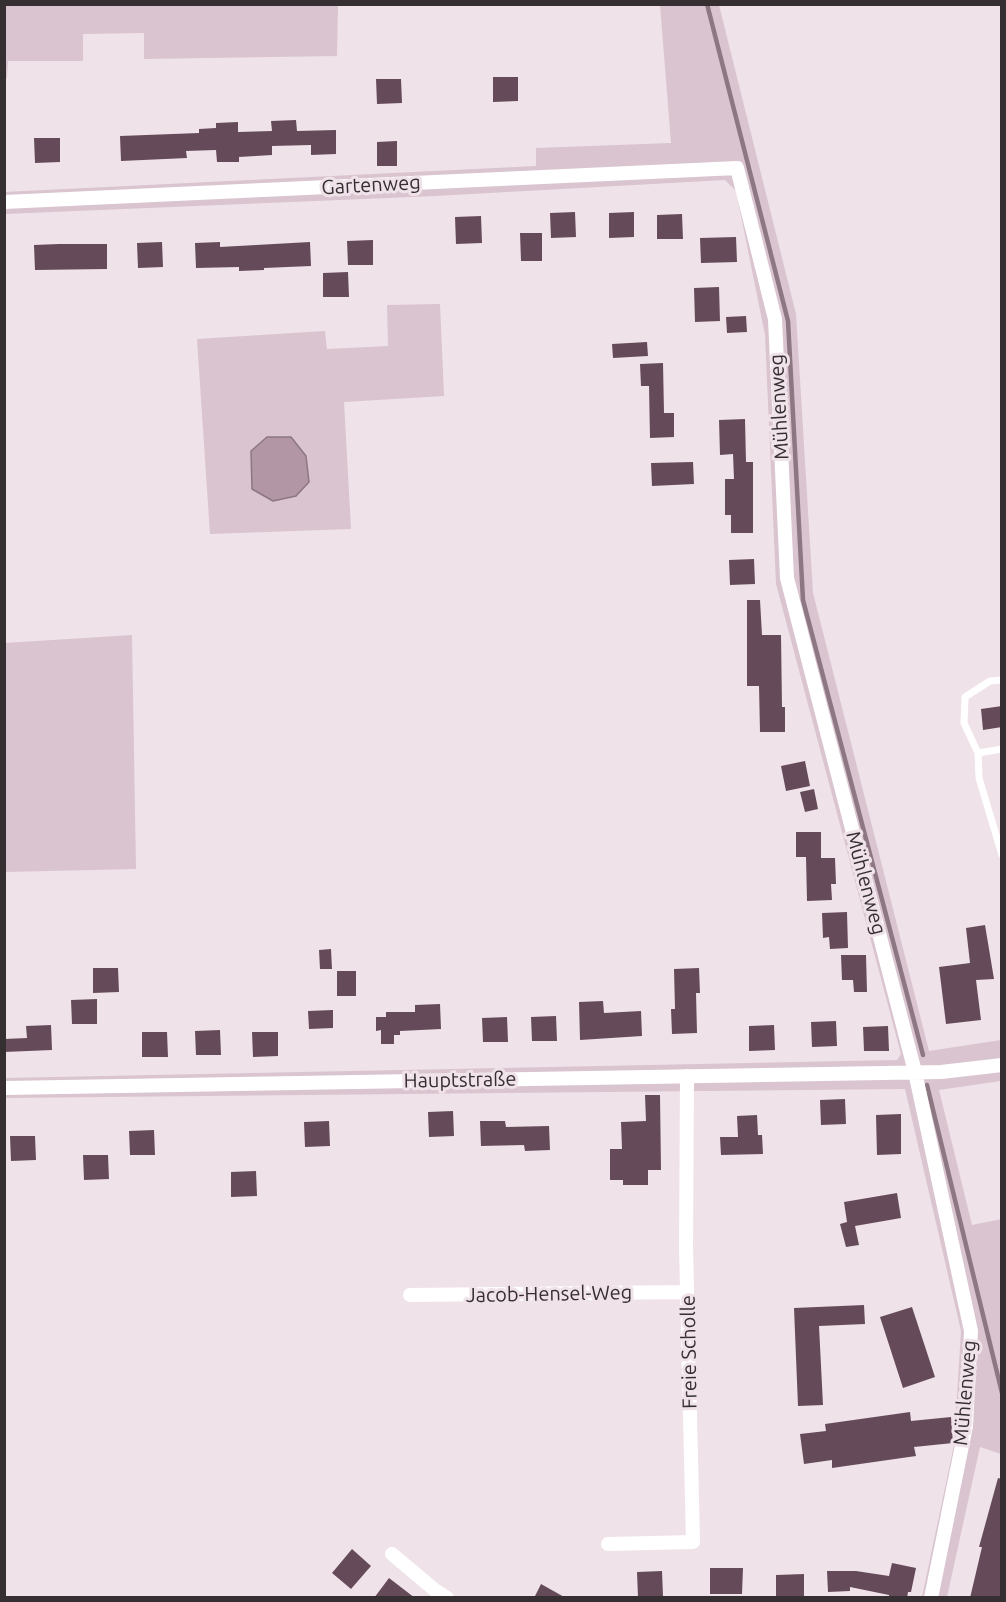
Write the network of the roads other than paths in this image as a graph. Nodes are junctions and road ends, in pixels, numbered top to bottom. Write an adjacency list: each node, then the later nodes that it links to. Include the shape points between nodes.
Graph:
1 (736, 168): 2 (street, Gartenweg); 8 (street, Mühlenweg, via 775,319 787,578)
2 (4, 202)
3 (1002, 680): 5 (lane, via 990,681 965,697 964,723)
4 (1002, 749): 5 (lane)
5 (978, 753): 6 (lane, via 978,778)
6 (1002, 855)
7 (1002, 1065): 8 (street, Hauptstraße)
8 (915, 1072): 9 (street, Hauptstraße); 16 (street, Mühlenweg, via 971,1331 966,1426)
9 (687, 1076): 10 (street, Hauptstraße); 11 (street, Freie Scholle)
10 (4, 1088)
11 (687, 1292): 12 (street, Jacob-Hensel-Weg); 13 (street, Freie Scholle, via 693,1542)
12 (410, 1295)
13 (608, 1544)
14 (392, 1554): 15 (street)
15 (447, 1598)
16 (931, 1598)

